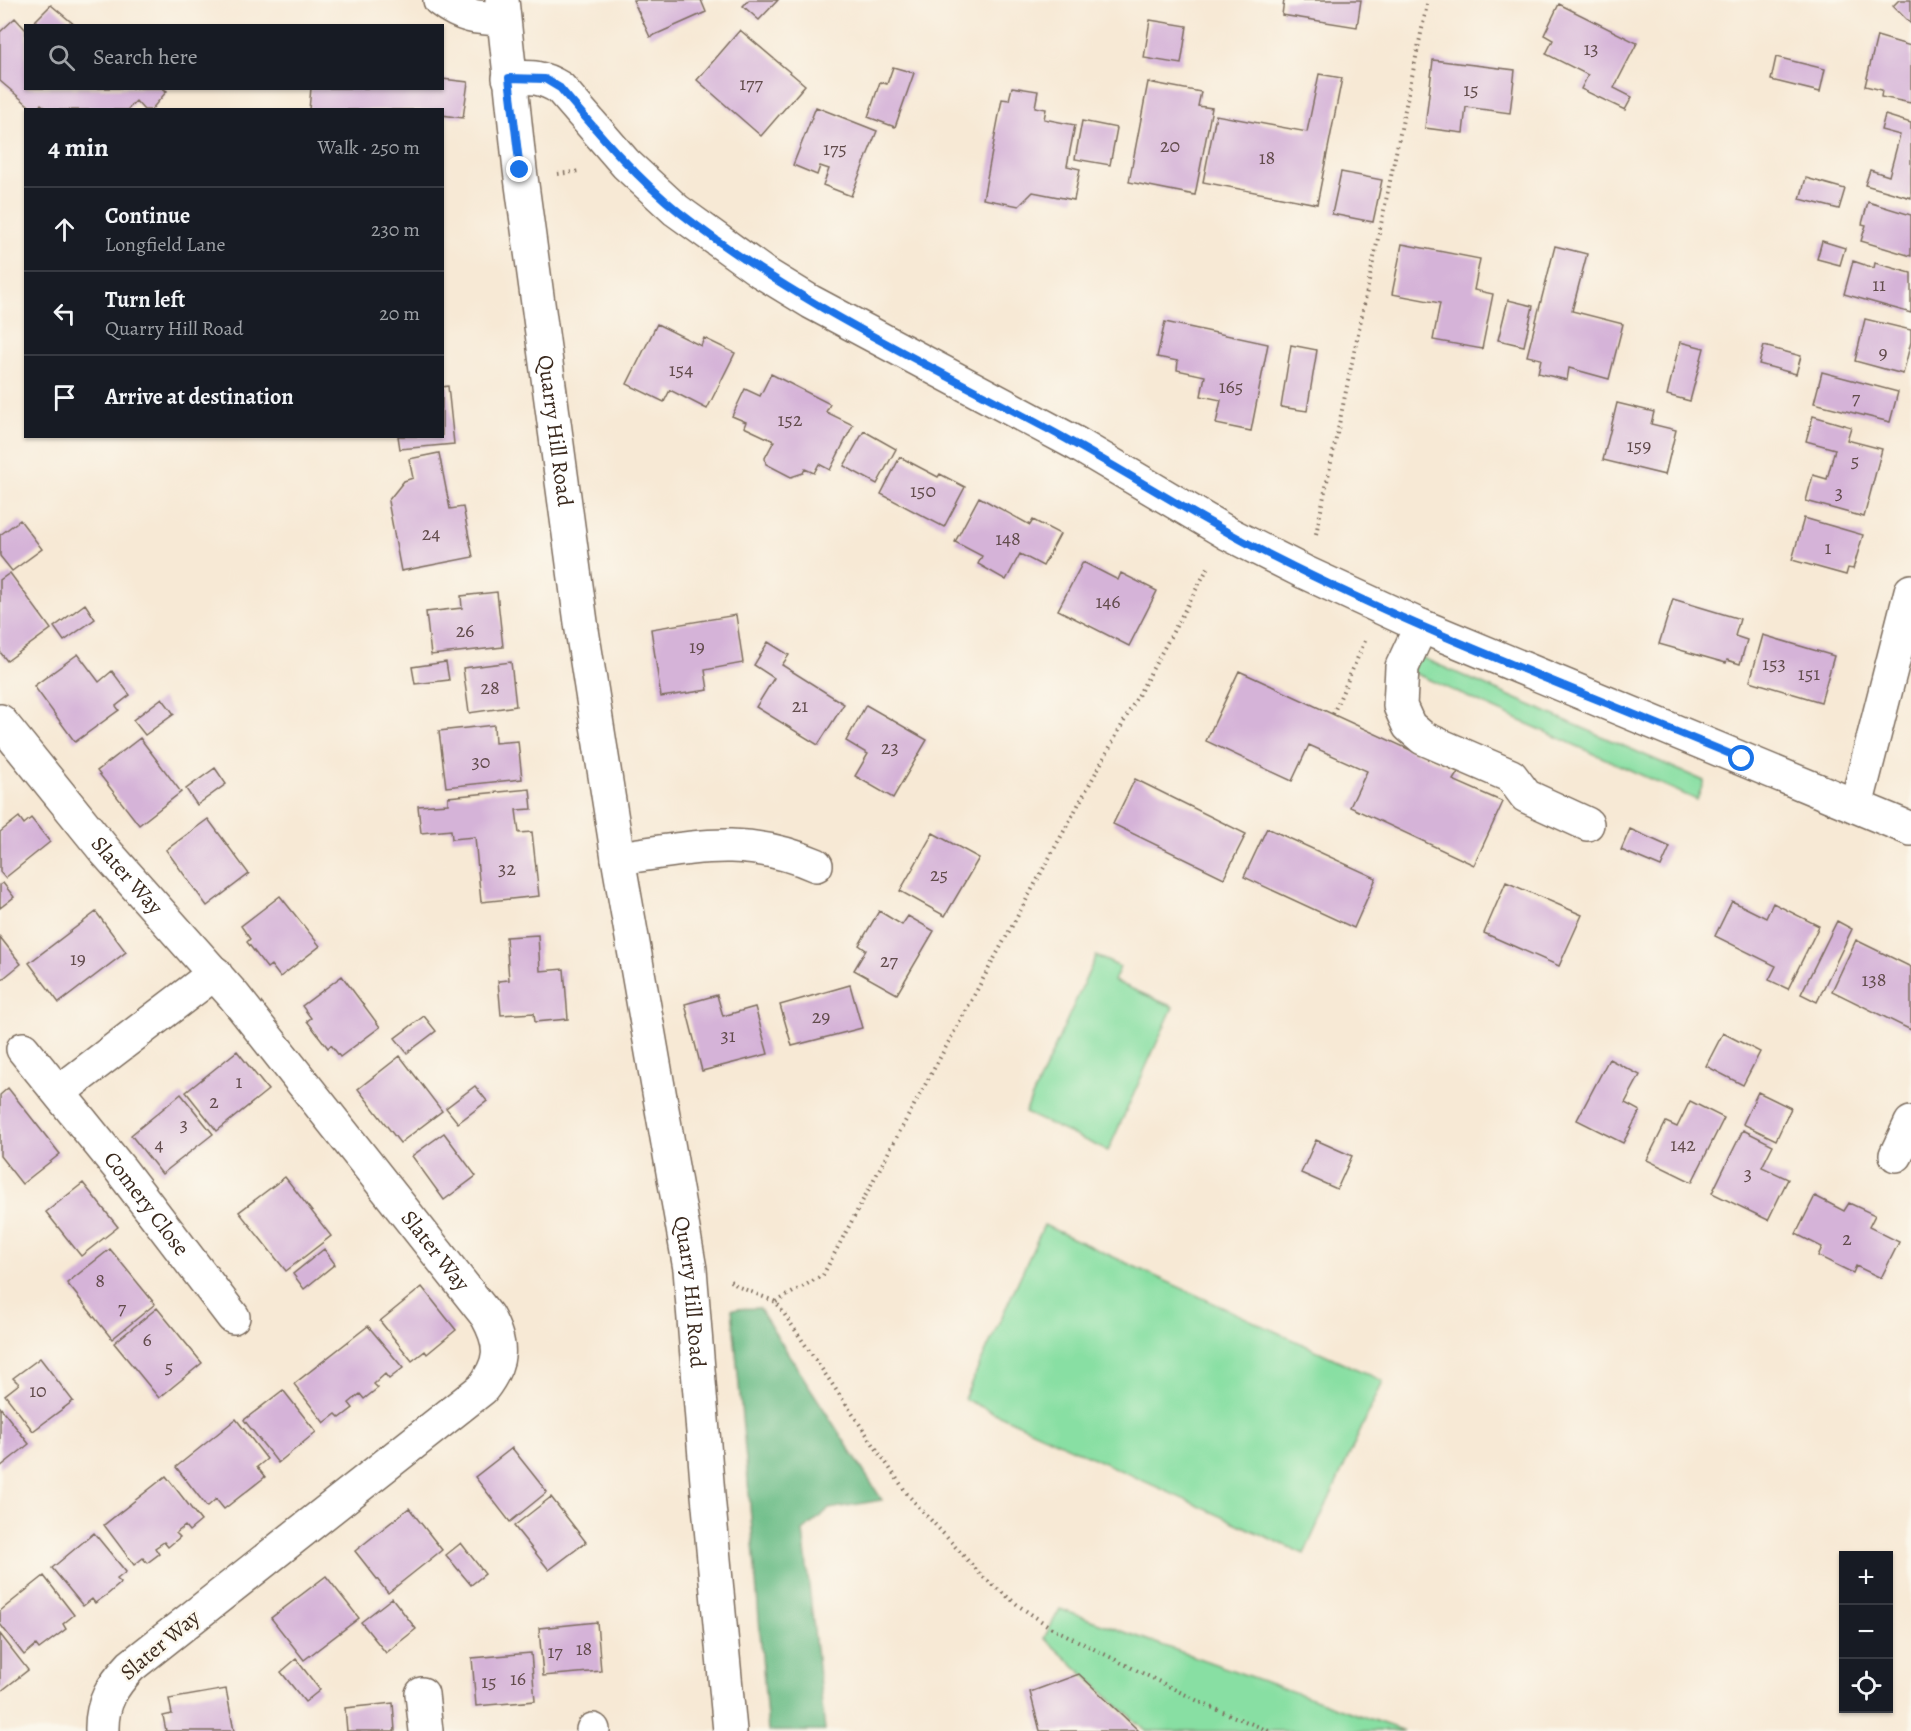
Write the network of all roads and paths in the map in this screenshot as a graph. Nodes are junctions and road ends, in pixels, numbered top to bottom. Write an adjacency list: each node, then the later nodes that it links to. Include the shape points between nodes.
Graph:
1 (440, 0): 3 (street, via 470,17)
2 (1428, 0): 7 (path)
3 (502, 10): 4 (street, Quarry Hill Road)
4 (509, 78): 10 (street, via 545,79 560,88 621,159 676,210 801,296 1077,444 1251,545); 17 (street, Quarry Hill Road, via 581,618)
5 (583, 170): 6 (path)
6 (562, 173)
7 (1314, 543)
8 (1210, 564): 25 (path, via 823,1275)
9 (1911, 591): 14 (street)
10 (1421, 626): 14 (street); 15 (street, via 1402,667 1401,706 1409,726 1423,738 1511,776 1526,796)
11 (1362, 647): 12 (path)
12 (1333, 714)
13 (0, 721): 19 (street, Slater Way, via 106,852)
14 (1856, 806): 16 (street)
15 (1587, 824)
16 (1911, 829)
17 (618, 858): 18 (street, via 701,847 746,846 782,852); 30 (street, Quarry Hill Road, via 690,1269)
18 (816, 866)
19 (215, 973): 21 (street); 28 (street, Slater Way, via 487,1316 498,1339 497,1365 482,1389 131,1666 115,1683 105,1702)
20 (23, 1048): 21 (street, Comery Close)
21 (59, 1092): 26 (street, Comery Close)
22 (1911, 1123): 23 (street)
23 (1896, 1155)
24 (726, 1278): 25 (path)
25 (776, 1302): 31 (path, via 908,1495 983,1577 1050,1627 1206,1705)
26 (233, 1317)
27 (422, 1694): 29 (street)
28 (102, 1731)
29 (426, 1731)
30 (730, 1731)
31 (1269, 1731)

